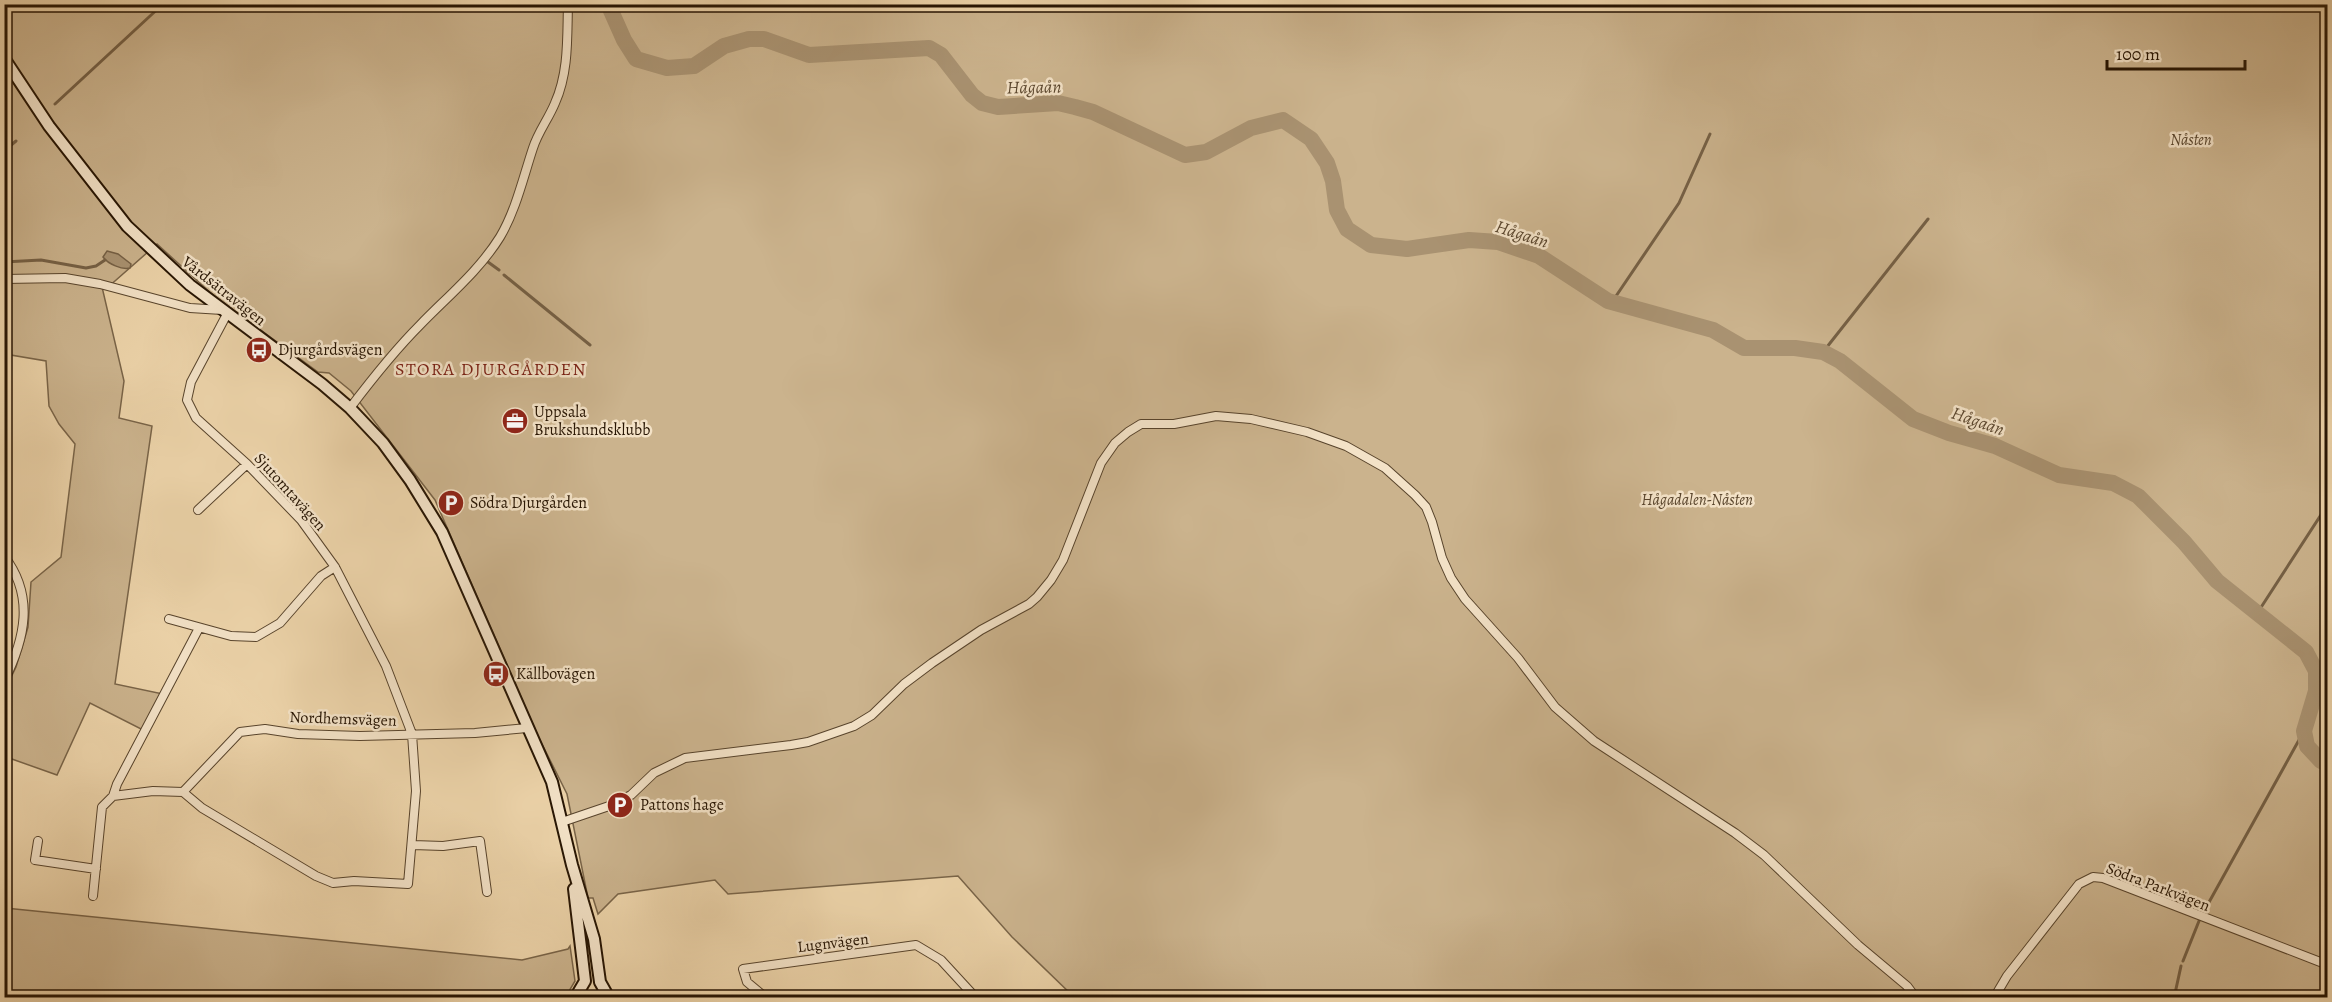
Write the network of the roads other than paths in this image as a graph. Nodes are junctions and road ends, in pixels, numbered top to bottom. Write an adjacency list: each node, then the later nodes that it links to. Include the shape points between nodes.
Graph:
1 (568, 4): 5 (street, via 563,80 534,144 514,209 500,237 473,272 379,370)
2 (4, 58): 4 (street, Vårdsätravägen, via 49,126 128,226)
3 (4, 279): 4 (street, via 65,278 190,308)
4 (224, 312): 5 (street, Vårdsätravägen); 6 (street, Sjutomtavägen, via 191,382 187,400 196,418)
5 (350, 408): 13 (street, Vårdsätravägen, via 410,480 442,532)
6 (246, 464): 7 (street); 9 (street, Sjutomtavägen, via 301,520)
7 (198, 510)
8 (4, 555): 12 (street, via 21,590 25,623)
9 (335, 567): 11 (street, via 321,576 280,623 256,637); 14 (street, Sjutomtavägen, via 386,666)
10 (169, 619): 11 (street)
11 (199, 628): 16 (street)
12 (4, 681)
13 (527, 728): 14 (street, Nordhemsvägen); 17 (street, Vårdsätravägen, via 552,782)
14 (412, 734): 15 (street, Nordhemsvägen, via 298,734 265,729 240,732); 19 (street, via 416,791)
15 (183, 792): 16 (street); 19 (street, via 292,864 333,883 408,884)
16 (113, 796): 21 (street, via 102,807)
17 (562, 822): 20 (street, Vårdsätravägen); 29 (street, via 612,805 654,773 685,758 800,744 854,726 932,663 1037,597 1063,560 1101,463 1128,432 1141,424 1174,424 1216,416 1251,418 1346,446 1385,468 1426,507 1451,578 1555,707 1594,741 1764,855)
18 (38, 841): 21 (street, via 35,860)
19 (412, 845): 22 (street, via 480,841)
20 (572, 865): 25 (street, Vårdsätravägen, via 585,981); 26 (street, Vårdsätravägen, via 594,939 600,982)
21 (96, 869): 23 (street)
22 (487, 892)
23 (93, 896)
24 (2328, 965): 30 (street, Södra Parkvägen, via 2137,890 2093,877 2079,884)
25 (577, 994): 26 (street, via 593,986)
26 (607, 994)
27 (766, 998): 28 (street, Lugnvägen, via 747,982 743,969 916,945 941,960)
28 (976, 998)
29 (1916, 998)
30 (1994, 998)

